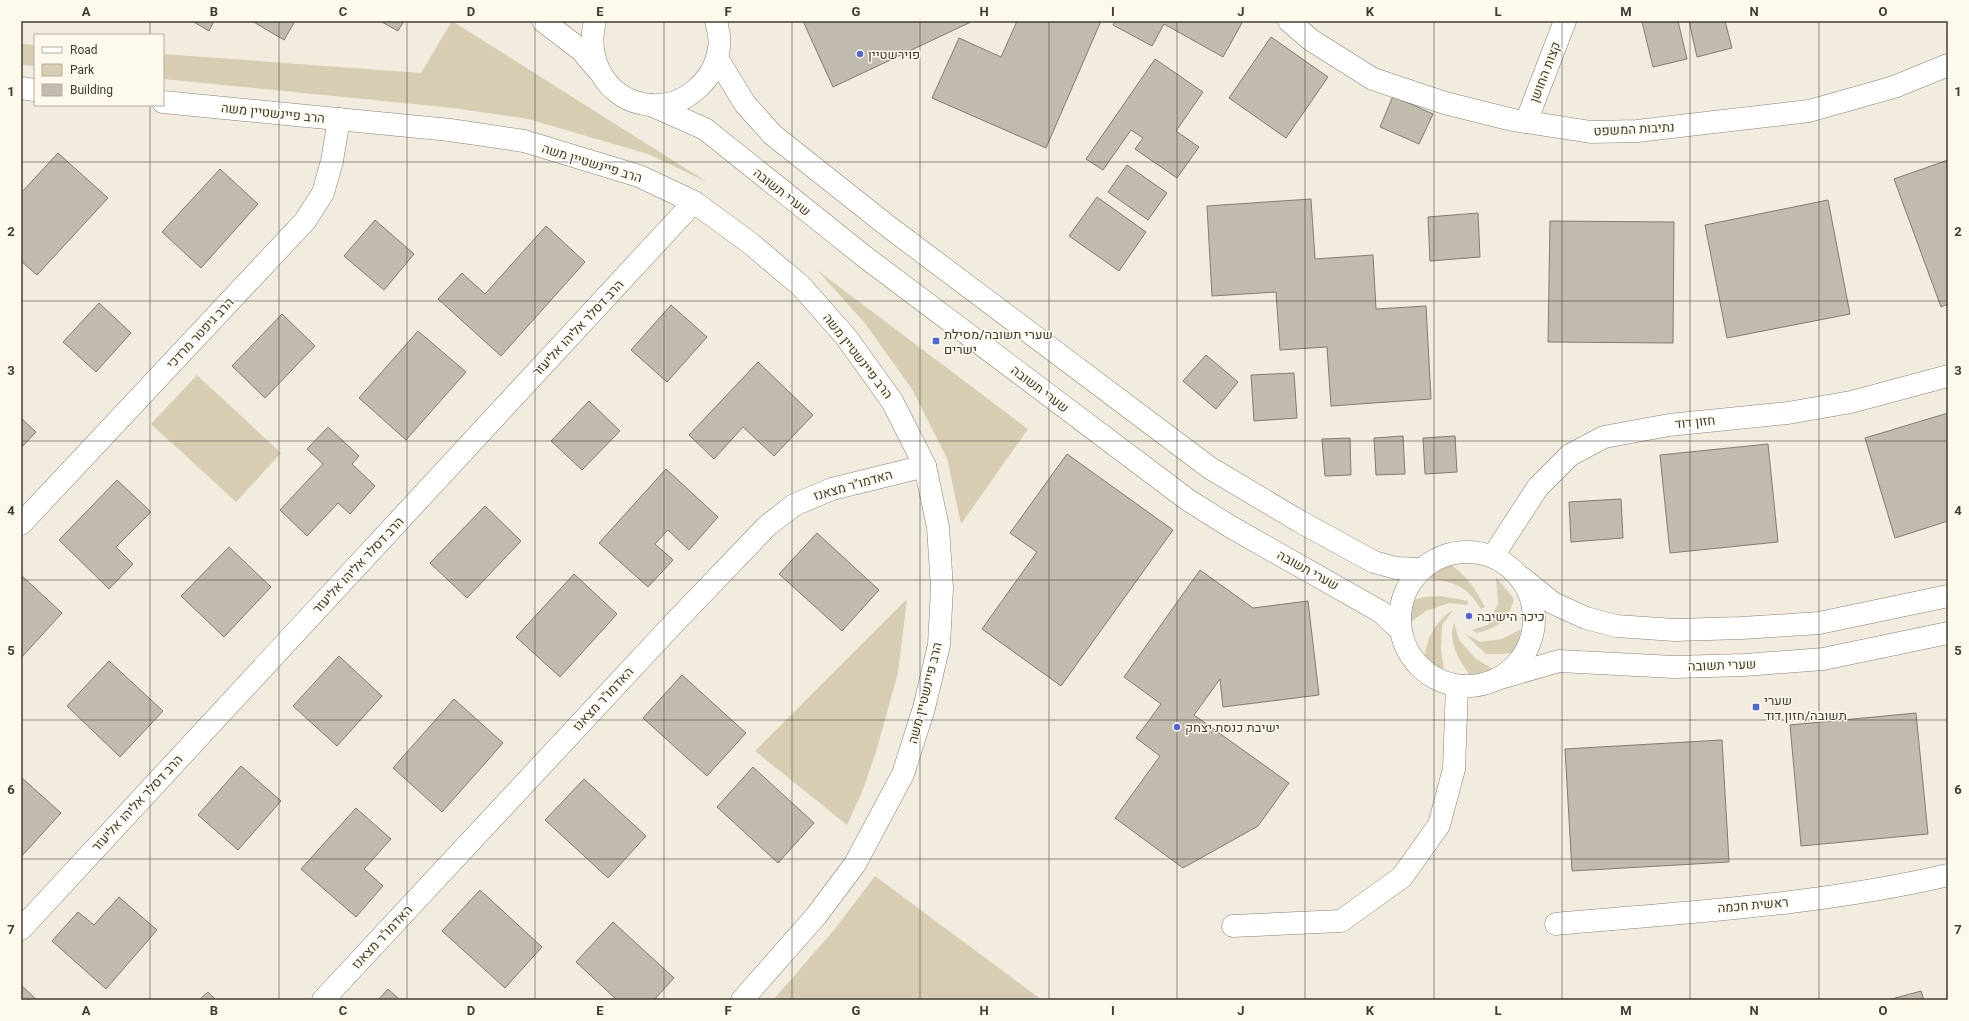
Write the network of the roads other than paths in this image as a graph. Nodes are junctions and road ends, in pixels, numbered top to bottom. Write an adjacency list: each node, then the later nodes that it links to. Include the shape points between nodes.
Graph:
1 (543, 21): 8 (street, via 581,50)
2 (595, 21): 8 (street, via 591,35 592,54)
3 (1289, 21): 14 (street, נתיבות המשפט, via 1311,40 1373,79 1445,103)
4 (1565, 21): 14 (street, קצות החושן)
5 (720, 26): 6 (street)
6 (717, 58): 12 (street, via 708,78 692,94 673,103); 20 (street, via 745,104 773,135 889,227 1210,468 1374,562 1396,568)
7 (1948, 65): 14 (street, נתיבות המשפט, via 1894,86 1809,111 1637,132 1591,132)
8 (599, 72): 12 (street, via 612,89 630,100)
9 (21, 88): 10 (street)
10 (34, 90)
11 (164, 102): 13 (street, הרב פיינשטיין משה)
12 (651, 105): 23 (street, שערי תשובה, via 705,129 865,258 1188,500 1381,612)
13 (339, 119): 15 (street, הרב פיינשטיין משה, via 450,130 524,141 639,176); 18 (street, הרב גיפטר מרדכי, via 332,161 323,193 305,221)
14 (1526, 122)
15 (694, 202): 17 (street, הרב פיינשטיין משה, via 750,243 801,286 846,337 892,401); 30 (street, הרב דסלר אליהו אליעזר)
16 (1948, 376): 19 (street, חזון דוד, via 1843,404 1782,414 1670,425 1604,437 1570,455 1538,487)
17 (925, 466): 31 (street, האדמו"ר מצאנז, via 832,489 794,504 767,526); 32 (street, הרב פיינשטיין משה, via 938,527 942,588 939,638 924,708 903,774 855,864 816,916)
18 (21, 524)
19 (1493, 556): 20 (street, via 1475,551 1456,552 1437,558); 21 (street, via 1509,565)
20 (1421, 569): 23 (street, via 1408,586 1400,608)
21 (1522, 578): 22 (street, via 1553,603 1586,618 1616,626 1675,630 1819,623); 25 (street, via 1531,596 1535,615 1533,635 1526,653 1513,668)
22 (1948, 596)
23 (1400, 630): 26 (street, via 1407,650 1419,667 1436,680)
24 (1948, 633): 25 (street, שערי תשובה, via 1824,659 1674,667 1559,661)
25 (1497, 679): 26 (street, via 1478,686)
26 (1457, 686): 29 (street, via 1454,769 1439,825 1402,877 1341,921)
27 (1948, 876): 28 (street, ראשית חכמה, via 1893,888 1806,900)
28 (1556, 924)
29 (1233, 926)
30 (21, 929)
31 (323, 1000)
32 (742, 1000)

